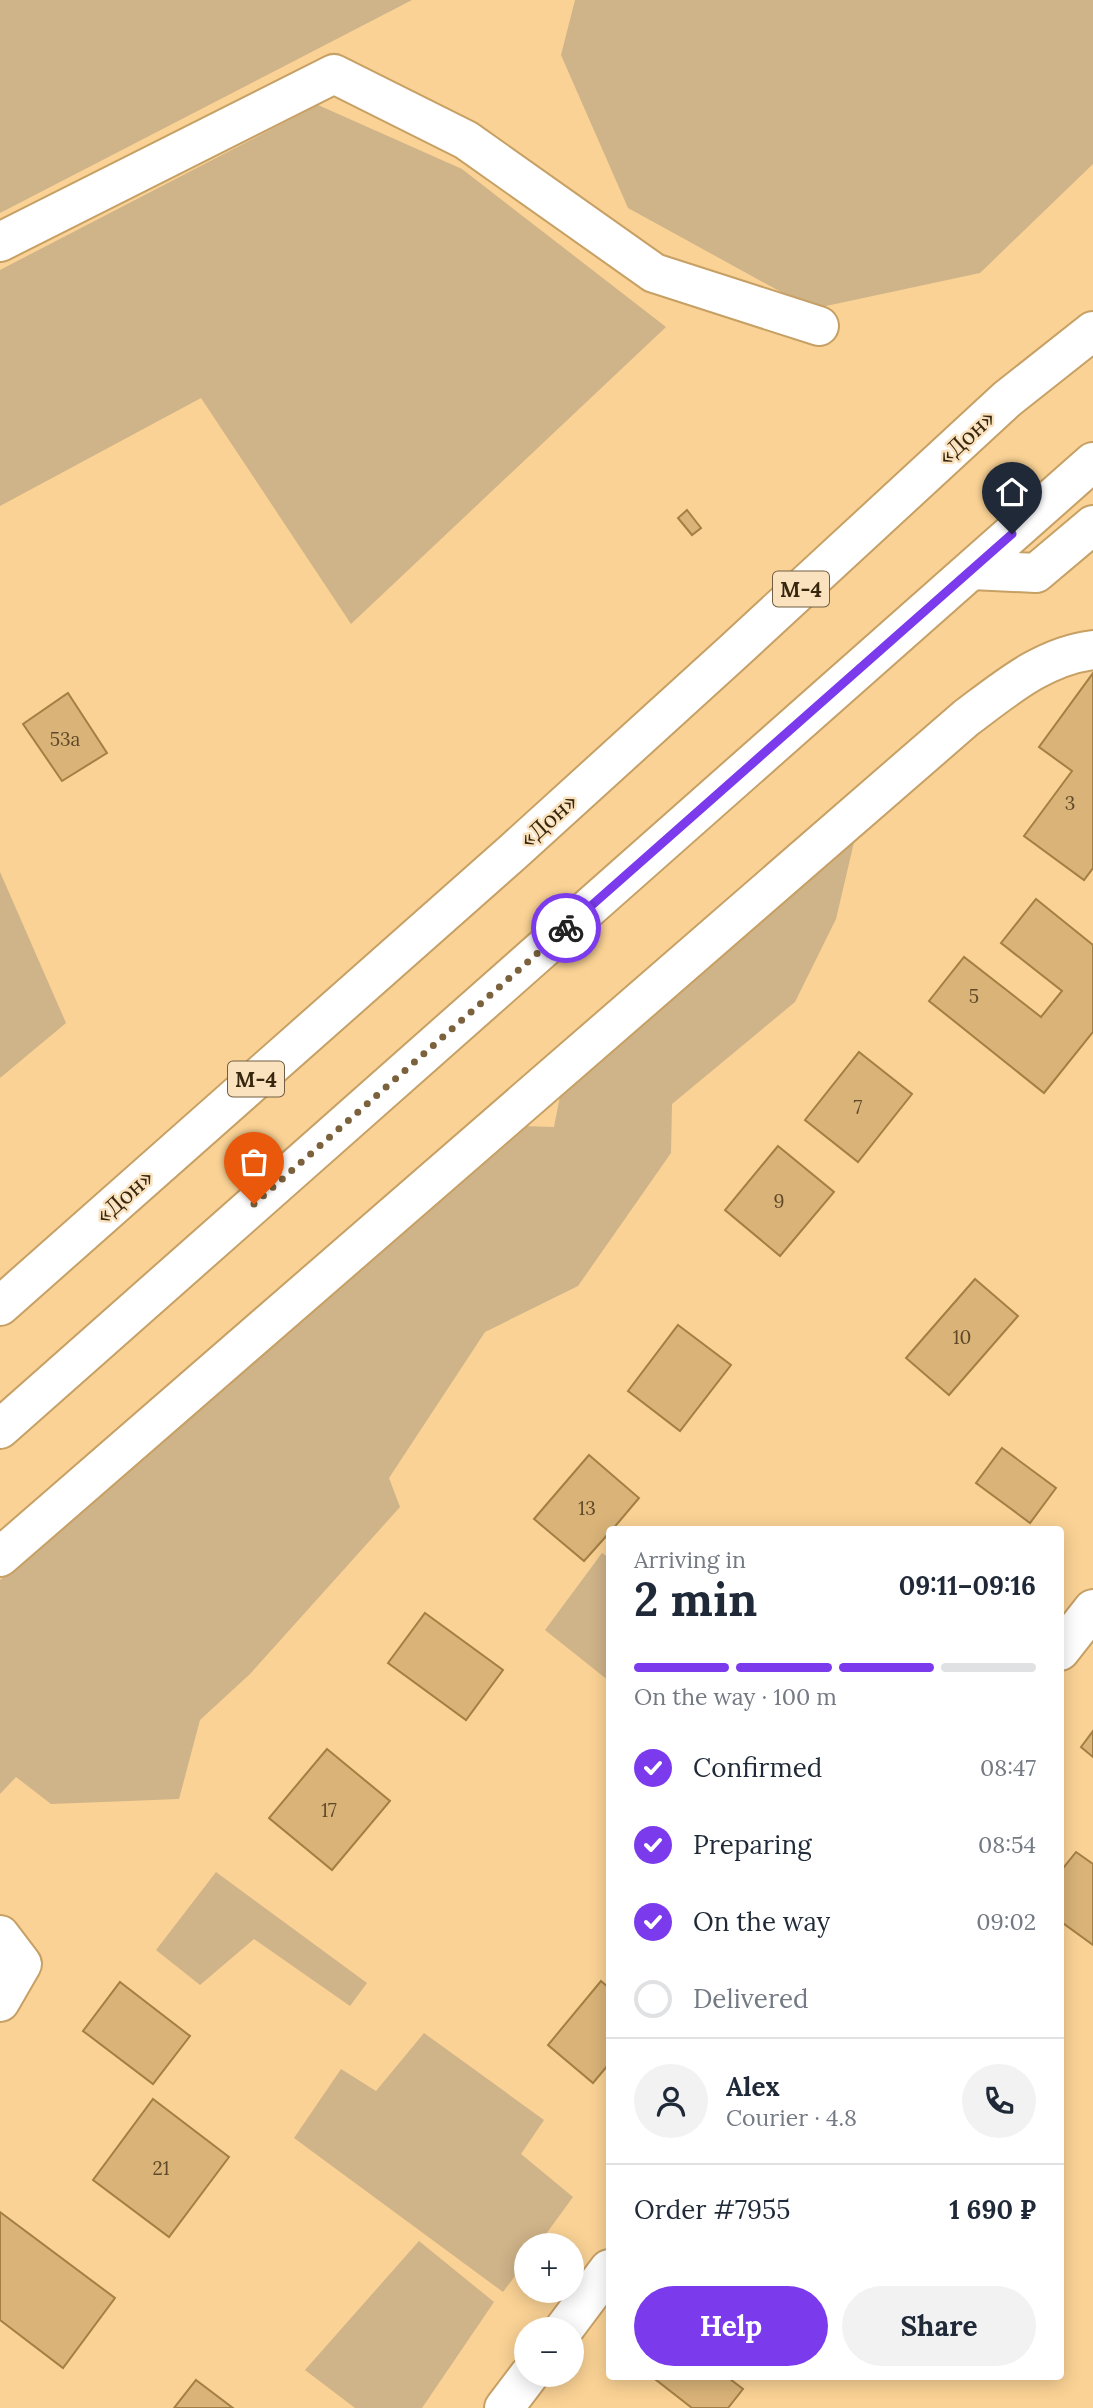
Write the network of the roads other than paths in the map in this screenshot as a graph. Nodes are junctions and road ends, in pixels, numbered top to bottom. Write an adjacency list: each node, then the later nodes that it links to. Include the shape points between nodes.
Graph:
1 (0, 242): 2 (main road, via 334,74 466,140 654,273)
2 (819, 326)
3 (1093, 331): 8 (main road, «Дон» / М-4, via 1007,399 513,852)
4 (1093, 462): 6 (main road)
5 (1093, 525): 6 (main road, via 1036,573)
6 (972, 570): 9 (main road)
7 (1093, 650): 10 (main road, via 1046,663 966,718)
8 (0, 1306)
9 (0, 1429)
10 (0, 1557)
11 (1093, 1609): 12 (main road)
12 (1064, 1646)
13 (11, 1950): 14 (main road)
14 (0, 2002)
15 (606, 2273): 16 (main road)
16 (573, 2317)
17 (520, 2387): 18 (main road)
18 (504, 2408)

